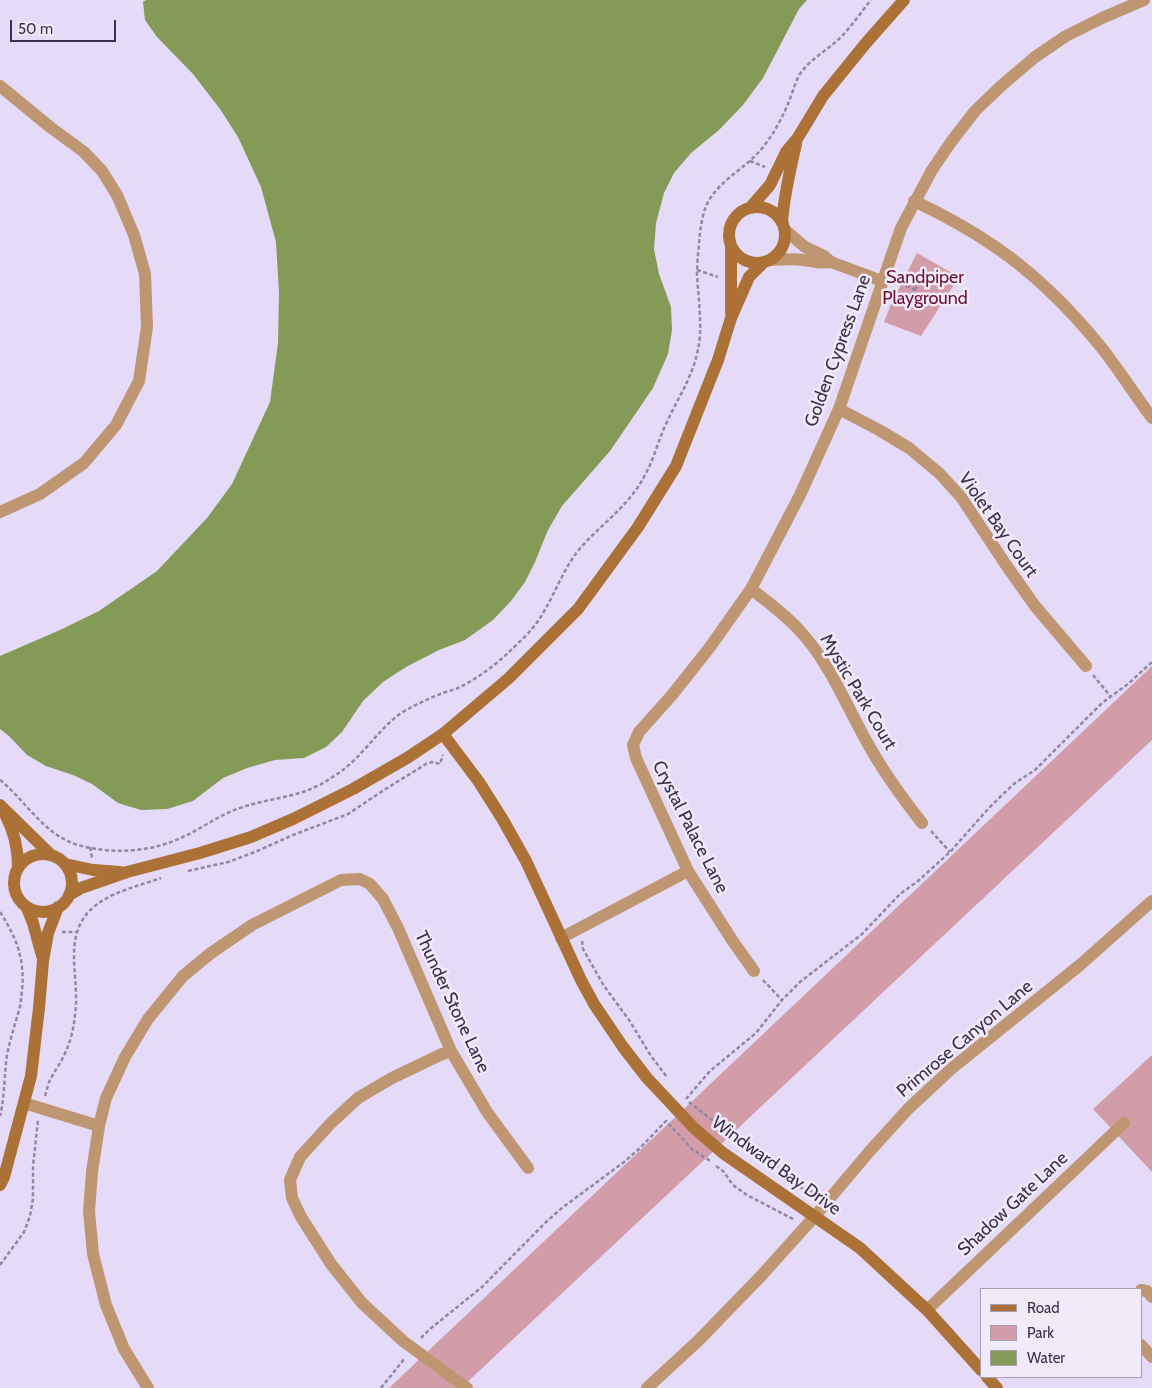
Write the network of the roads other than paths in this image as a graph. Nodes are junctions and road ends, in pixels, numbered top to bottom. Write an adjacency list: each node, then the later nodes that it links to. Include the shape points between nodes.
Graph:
1 (904, 0): 4 (street, via 823,96)
2 (1144, 0): 5 (street, Golden Cypress Lane, via 1066,36 1001,86 951,142)
3 (0, 86): 15 (street, via 84,152 102,171 117,195 134,234 145,274 147,327 139,381 116,424 84,463 40,494)
4 (797, 139): 6 (street, via 786,152 770,185); 7 (street, via 787,186)
5 (914, 201): 11 (street, Golden Cypress Lane); 14 (street, via 994,246 1033,276 1102,348)
6 (750, 208): 7 (street, via 770,210); 8 (street, via 734,219 730,228)
7 (784, 226): 9 (street, via 786,239 783,248); 10 (street, via 805,248)
8 (731, 247): 9 (street, via 745,261 754,264); 12 (street)
9 (767, 262): 10 (street, via 790,259); 12 (street, via 749,277)
10 (831, 262): 11 (street)
11 (882, 281): 13 (street, Golden Cypress Lane)
12 (731, 318): 18 (street, via 676,466 638,527 578,609)
13 (839, 409): 16 (street, Golden Cypress Lane, via 800,495); 17 (street, Violet Bay Court, via 909,448 939,473 961,497 1035,606)
14 (1152, 418)
15 (0, 512)
16 (751, 589): 19 (street, Golden Cypress Lane); 21 (street, Mystic Park Court, via 800,631 817,652 872,752)
17 (1086, 666)
18 (445, 736): 26 (street, via 353,789 251,837); 31 (street, Windward Bay Drive, via 480,782 526,860)
19 (633, 745): 25 (street, Crystal Palace Lane)
20 (1, 806): 22 (street); 24 (street, via 17,844)
21 (922, 823)
22 (50, 854): 23 (street); 24 (street, via 32,855)
23 (65, 864): 26 (street); 27 (street, via 72,879)
24 (18, 866): 29 (street, via 13,884 15,893)
25 (688, 871): 31 (street); 33 (street, Crystal Palace Lane)
26 (128, 872): 27 (street)
27 (69, 895): 30 (street)
28 (1152, 901): 40 (street, Primrose Canyon Lane, via 1080,965 950,1069 908,1109)
29 (27, 908): 30 (street, via 43,912); 32 (street)
30 (58, 908): 32 (street, via 48,933)
31 (561, 938): 40 (street, Windward Bay Drive, via 606,1023 670,1103 723,1153)
32 (43, 961): 35 (street, via 31,1076)
33 (754, 971)
34 (451, 1051): 37 (street, Thunder Stone Lane, via 383,899 360,878 341,880 252,925 183,976 148,1019 126,1057 106,1098); 38 (street, Thunder Stone Lane, via 487,1112); 49 (street, via 392,1078 358,1098 300,1157 290,1180 292,1198 301,1217 331,1264 362,1302 403,1341)
35 (24, 1103): 37 (street); 39 (street)
36 (1124, 1123): 43 (street, Shadow Gate Lane)
37 (99, 1126): 48 (street, via 89,1212 93,1254 106,1306 124,1349)
38 (528, 1168)
39 (0, 1186)
40 (815, 1216): 43 (street, Windward Bay Drive, via 860,1248); 50 (street, Primrose Canyon Lane, via 761,1276)
41 (1142, 1290): 42 (street)
42 (1152, 1297)
43 (926, 1310): 46 (street, Windward Bay Drive)
44 (1142, 1346): 45 (street)
45 (1152, 1357)
46 (980, 1369)
47 (988, 1378): 51 (street)
48 (148, 1388)
49 (467, 1388)
50 (647, 1388)
51 (997, 1388)

